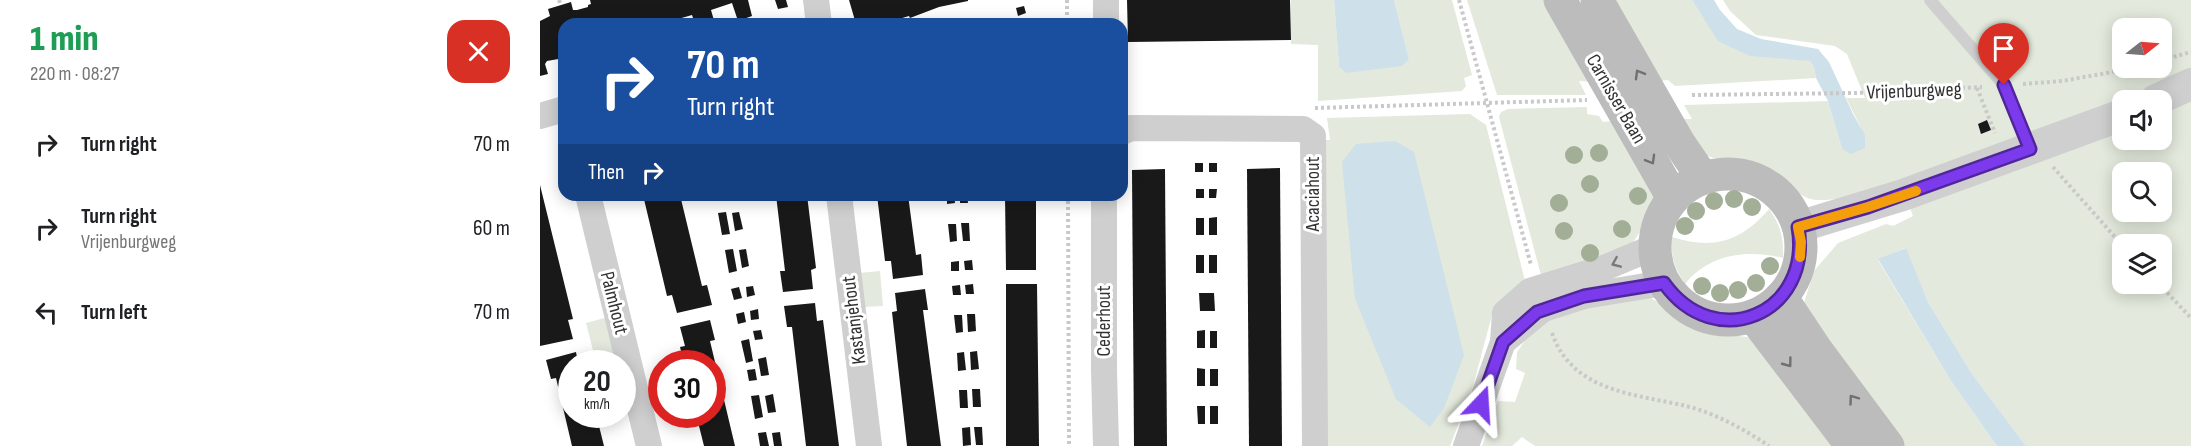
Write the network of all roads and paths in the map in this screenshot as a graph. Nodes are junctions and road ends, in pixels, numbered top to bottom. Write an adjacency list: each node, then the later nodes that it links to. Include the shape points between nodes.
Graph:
1 (816, 0): 8 (street)
2 (1067, 0): 9 (path)
3 (1106, 0): 10 (street)
4 (1459, 0): 19 (path)
5 (1560, 0): 27 (main road, Carnisser Baan, one-way to 27)
6 (1597, 0): 26 (main road, Carnisser Baan, one-way to 6)
7 (1930, 0): 15 (lane)
8 (818, 18)
9 (1067, 18)
10 (1106, 18)
11 (2191, 52): 12 (path)
12 (2172, 57)
13 (2112, 72): 15 (path, Vrijenburgweg)
14 (2191, 84): 16 (street)
15 (2004, 85): 17 (path, Vrijenburgweg, via 1855,93); 25 (lane)
16 (2172, 93)
17 (1692, 95)
18 (1590, 100): 19 (path)
19 (1487, 104): 20 (path)
20 (1312, 108)
21 (558, 111): 22 (street)
22 (540, 116)
23 (2112, 119): 25 (street)
24 (1128, 129): 44 (street, Acaciahout, via 1303,129 1312,136)
25 (2030, 149): 32 (street, via 1868,207)
26 (1703, 178): 27 (main road); 32 (main road, via 1736,174 1768,186 1786,205)
27 (1673, 198): 33 (main road, via 1659,221)
28 (589, 201): 40 (street, Palmhout)
29 (840, 201): 41 (street, Kastanjehout)
30 (1068, 201): 42 (path, Cederhout)
31 (1104, 201): 43 (street, Cederhout)
32 (1798, 227): 36 (main road, via 1801,242 1797,272)
33 (1654, 247): 34 (main road); 39 (street, one-way to 39, via 1604,268 1530,291 1505,313)
34 (1664, 283): 37 (main road, via 1674,297 1702,316 1719,320); 39 (street, via 1584,296 1543,309)
35 (2168, 294): 38 (path)
36 (1781, 297): 37 (main road); 47 (main road, one-way to 36)
37 (1753, 316): 46 (main road, one-way to 46)
38 (2191, 318)
39 (1503, 342): 45 (street)
40 (649, 446)
41 (869, 446)
42 (1070, 446)
43 (1106, 446)
44 (1315, 446)
45 (1466, 446)
46 (1852, 446)
47 (1888, 446)

